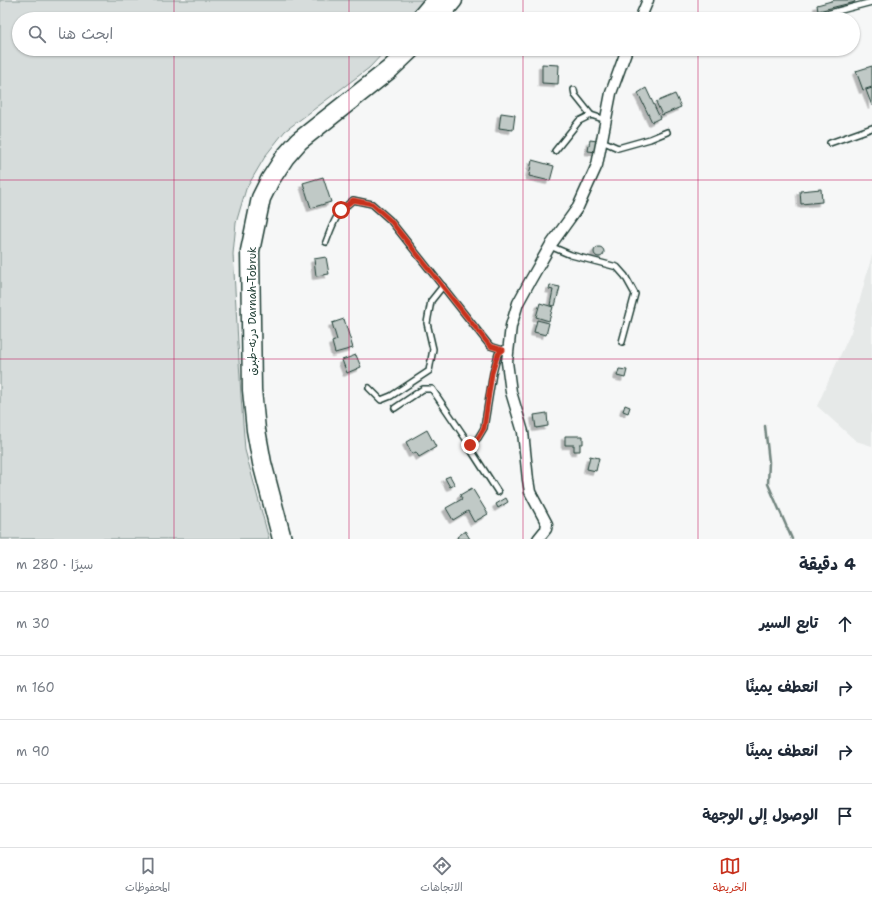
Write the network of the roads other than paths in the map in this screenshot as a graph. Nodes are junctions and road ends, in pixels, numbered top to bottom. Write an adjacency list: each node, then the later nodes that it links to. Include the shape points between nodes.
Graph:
1 (436, 0): 5 (highway)
2 (452, 0): 6 (highway)
3 (648, 0): 7 (street)
4 (872, 2): 8 (lane)
5 (426, 12)
6 (443, 12)
7 (643, 12)
8 (834, 12)
9 (386, 56): 29 (highway, درنه-طبرق Darnah-Tobruk, via 313,113 276,149 259,179 246,215 238,265 243,397 252,466)
10 (404, 56): 30 (highway, درنه-طبرق Darnah-Tobruk, via 299,140 285,157 261,198 250,250 252,390 262,464)
11 (624, 56): 14 (street, via 611,93)
12 (574, 90): 13 (lane, via 575,95)
13 (591, 114): 14 (lane); 19 (lane, via 579,121)
14 (606, 120): 17 (street)
15 (872, 128): 18 (lane)
16 (667, 132): 17 (lane, via 618,148)
17 (602, 141): 21 (street, via 597,165 578,207)
18 (830, 143)
19 (555, 151)
20 (326, 242): 22 (lane, via 333,222 341,210 353,200 372,204 390,220)
21 (550, 246): 23 (lane, via 571,255 617,267 625,276 635,294); 24 (street, via 518,303)
22 (442, 286): 24 (lane, via 490,346); 25 (lane, via 431,301 427,322 433,349 429,371 381,400)
23 (622, 342)
24 (505, 348): 27 (lane, via 498,354 492,373 484,428); 31 (street, via 511,392 523,432 530,492 548,524)
25 (368, 388)
26 (395, 408): 27 (lane, via 423,390 432,389)
27 (470, 445): 28 (lane)
28 (498, 492)
29 (272, 539)
30 (282, 539)
31 (538, 539)

